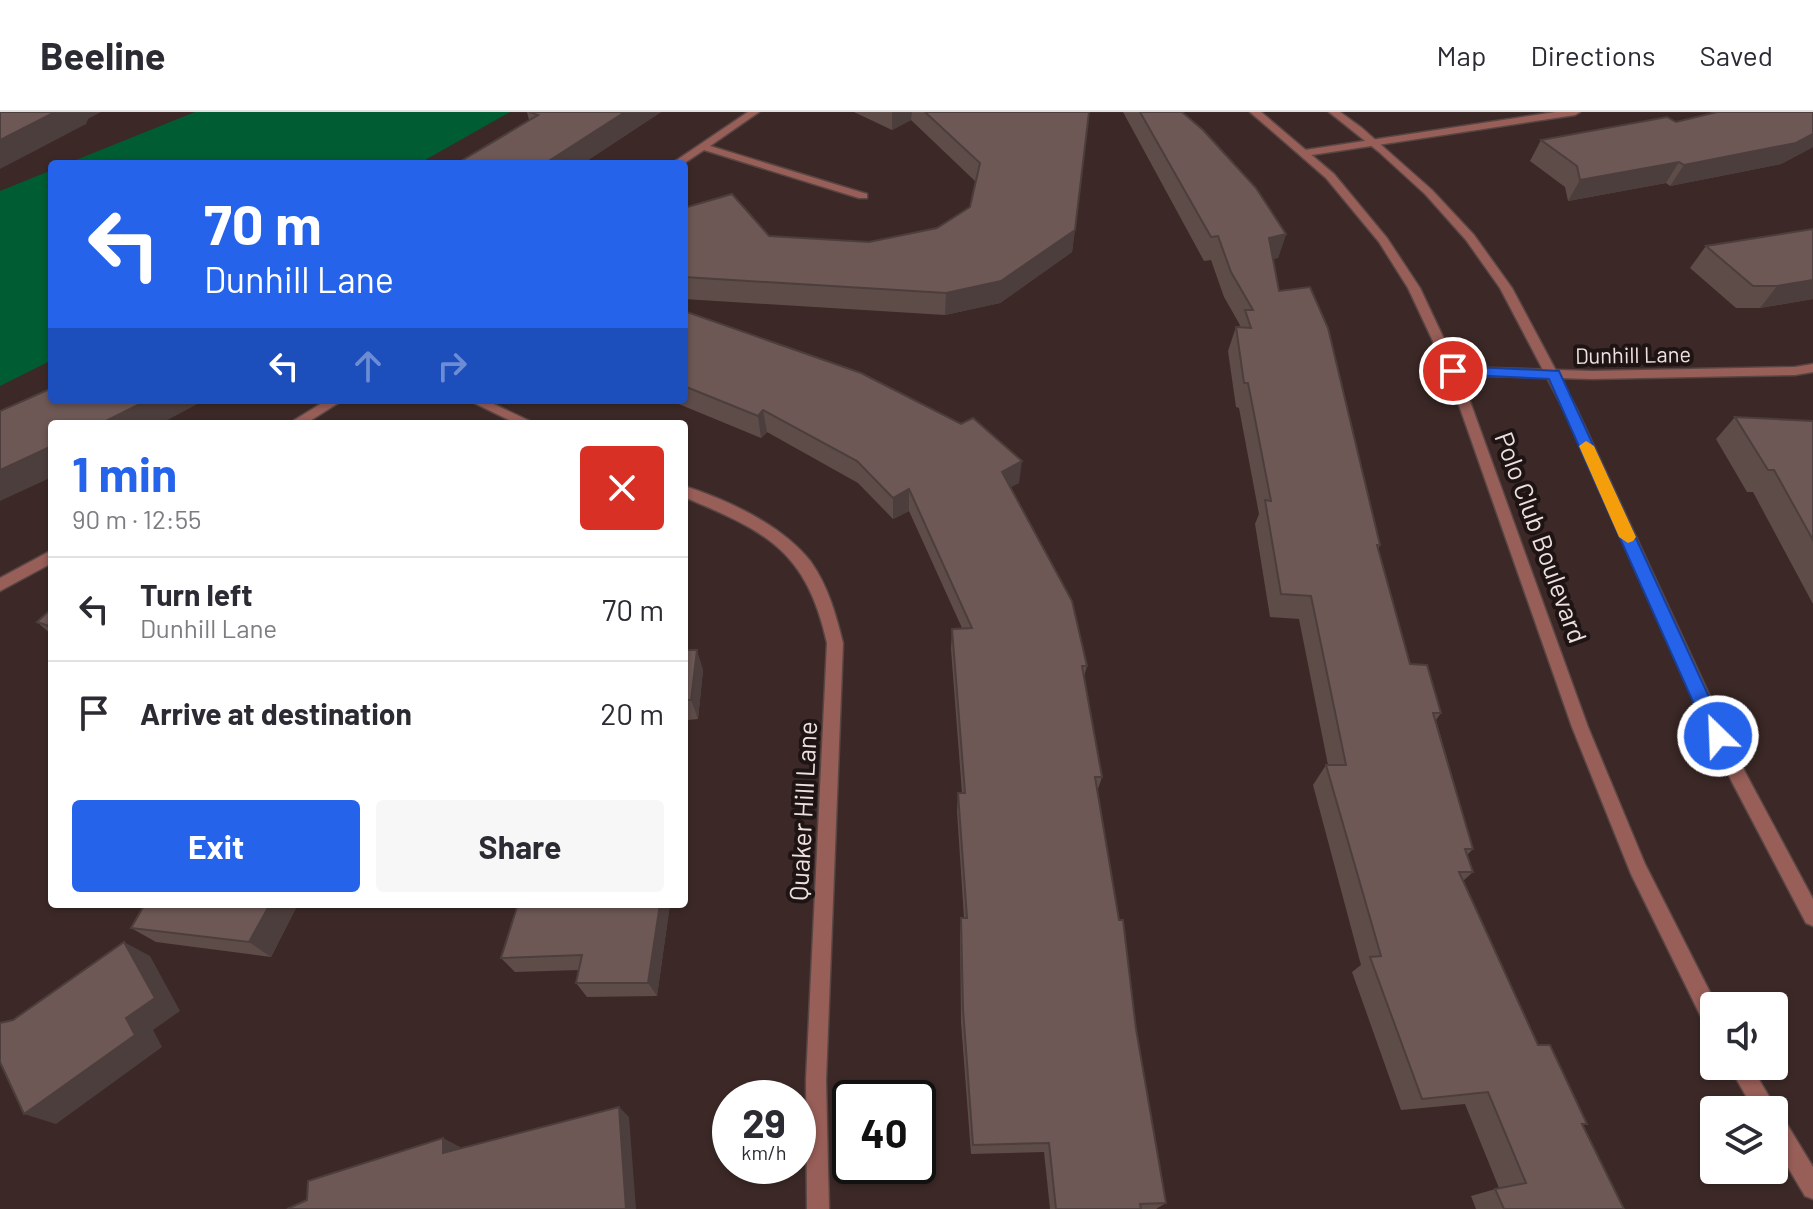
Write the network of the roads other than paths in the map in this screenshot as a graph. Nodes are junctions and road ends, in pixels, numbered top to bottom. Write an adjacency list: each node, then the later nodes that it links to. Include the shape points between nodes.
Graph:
1 (754, 112): 6 (street)
2 (1255, 112): 7 (street, Polo Club Boulevard)
3 (1334, 112): 5 (street)
4 (1575, 112): 5 (street)
5 (1376, 143): 7 (street); 12 (street, via 1467,235 1505,286)
6 (701, 146): 8 (street); 9 (street)
7 (1305, 153): 11 (street, Polo Club Boulevard, via 1383,240 1414,288)
8 (682, 160)
9 (863, 196)
10 (1813, 368): 12 (street, Dunhill Lane)
11 (1453, 371): 12 (street, Dunhill Lane); 21 (street, Polo Club Boulevard, via 1580,727 1638,868)
12 (1554, 374): 20 (street, via 1718,736)
13 (330, 404): 15 (street)
14 (483, 404): 16 (street)
15 (302, 420)
16 (520, 420)
17 (688, 493): 24 (street, Quaker Hill Lane, via 738,515 805,566 825,603 835,643 816,1080)
18 (48, 558): 19 (street)
19 (0, 585)
20 (1813, 917)
21 (1700, 994)
22 (1788, 1147): 23 (street)
23 (1813, 1188)
24 (818, 1209)

